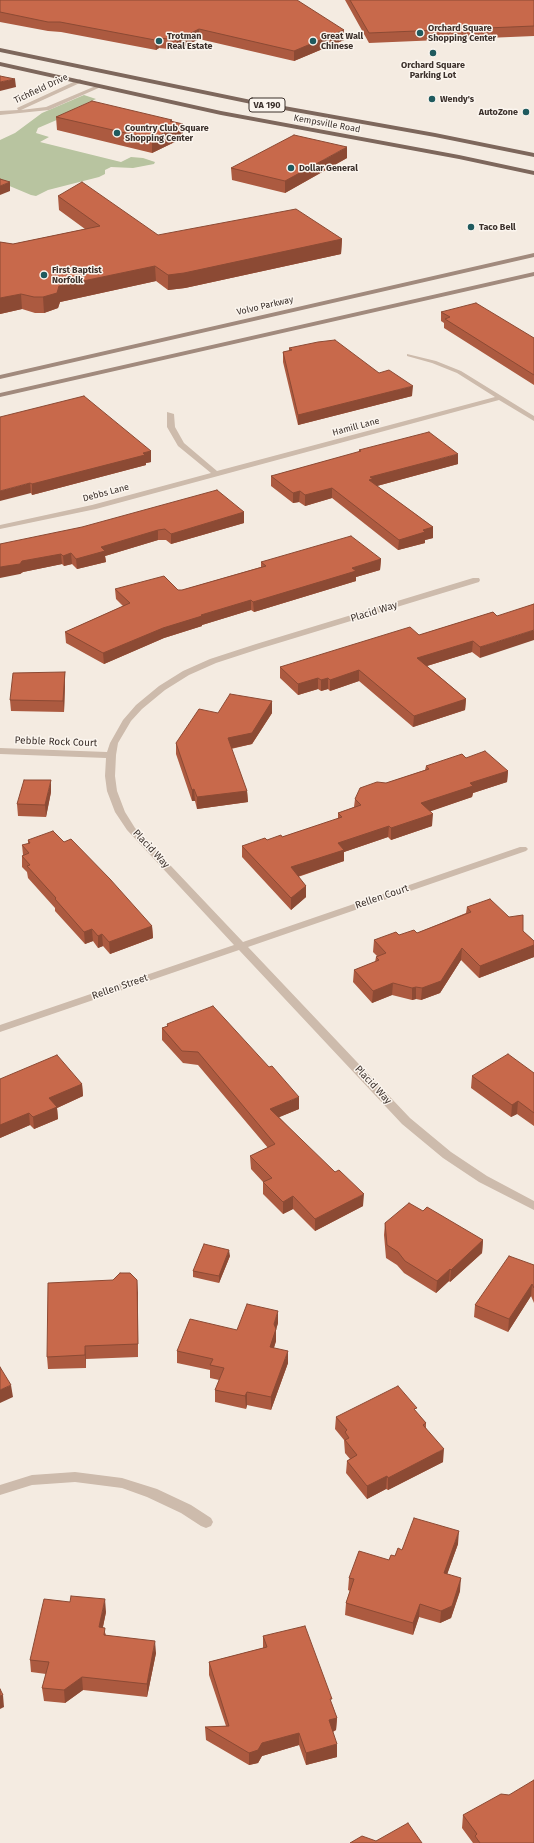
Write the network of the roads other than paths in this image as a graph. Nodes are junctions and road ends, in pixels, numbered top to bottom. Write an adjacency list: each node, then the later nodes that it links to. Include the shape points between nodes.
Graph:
1 (0, 50): 7 (main road, Kempsville Road / VA 190, via 256,103)
2 (0, 64): 3 (main road, Kempsville Road / VA 190)
3 (80, 81): 4 (main road, Kempsville Road / VA 190); 6 (street, Tichfield Drive)
4 (100, 86): 6 (street, Tichfield Drive, via 47,108); 8 (main road, Kempsville Road / VA 190, via 221,113)
5 (0, 113): 6 (street, Tichfield Drive)
6 (10, 114)
7 (534, 155)
8 (534, 173)
9 (534, 255): 12 (main road, Volvo Parkway)
10 (534, 274): 13 (main road)
11 (409, 355): 14 (street, via 459,372)
12 (0, 377)
13 (0, 395)
14 (500, 398): 16 (street); 17 (street, Hamill Lane)
15 (170, 414): 17 (street, via 171,428 181,444)
16 (534, 419)
17 (216, 474): 18 (street, Debbs Lane, via 86,509)
18 (0, 527)
19 (476, 580): 21 (street, Placid Way, via 252,648 186,673 139,707 114,743)
20 (0, 751): 21 (street, Pebble Rock Court)
21 (111, 755): 23 (street, Placid Way, via 112,791 120,812 132,830)
22 (523, 849): 23 (street, Rellen Court)
23 (241, 946): 24 (street, Rellen Street); 25 (street, Placid Way, via 406,1121 447,1155 483,1179)
24 (0, 1029)
25 (534, 1206)
26 (0, 1490): 27 (street, via 32,1480 76,1477 122,1483 159,1496)
27 (206, 1522)

